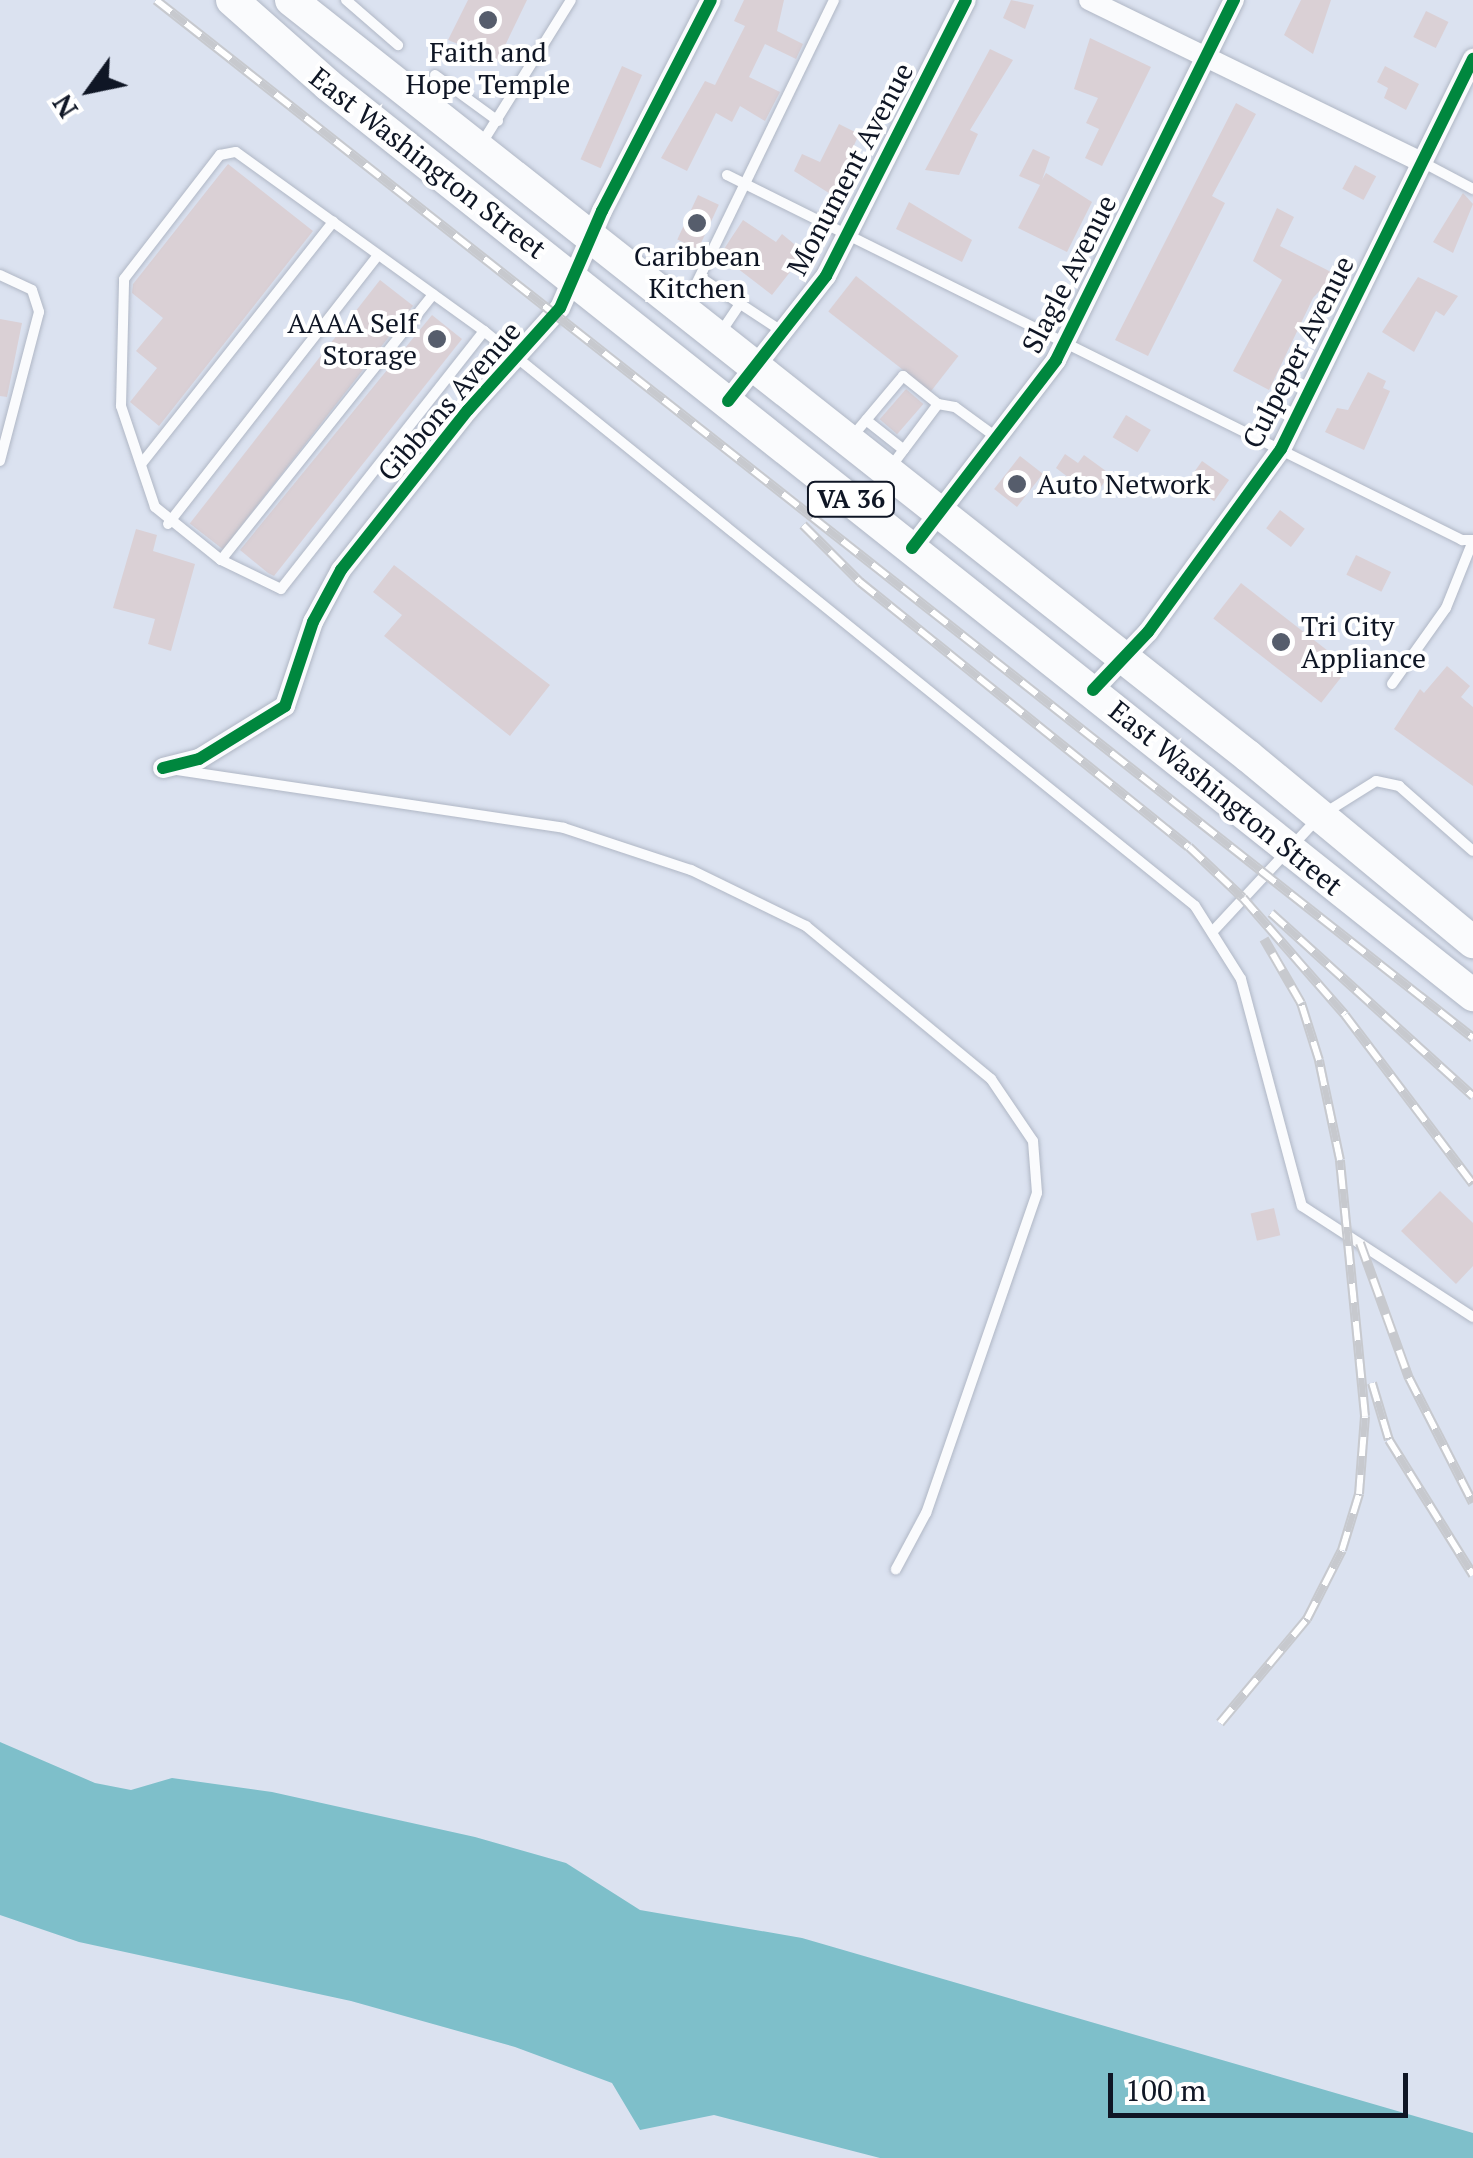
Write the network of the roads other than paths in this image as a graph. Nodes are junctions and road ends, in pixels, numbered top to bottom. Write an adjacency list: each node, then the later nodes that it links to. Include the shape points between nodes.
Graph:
1 (232, 0): 26 (highway, East Washington Street / VA 36)
2 (291, 0): 15 (highway, East Washington Street / VA 36)
3 (346, 0): 10 (lane)
4 (570, 0): 14 (lane)
5 (711, 0): 22 (street, Gibbons Avenue)
6 (834, 0): 18 (lane)
7 (966, 0): 21 (street, Monument Avenue)
8 (1090, 0): 11 (street)
9 (1234, 0): 11 (street, Slagle Avenue)
10 (398, 46)
11 (1207, 56): 16 (street); 33 (street, Slagle Avenue)
12 (1473, 59): 16 (street, Culpeper Avenue)
13 (436, 75): 14 (lane)
14 (498, 122): 15 (lane)
15 (476, 152): 22 (highway, East Washington Street / VA 36)
16 (1421, 162): 19 (lane); 40 (street, Culpeper Avenue)
17 (727, 175): 18 (lane)
18 (746, 186): 21 (lane); 25 (lane)
19 (1473, 189)
20 (334, 222): 23 (lane); 43 (lane); 43 (lane, via 228,151 154,236 122,291 122,406)
21 (848, 237): 31 (street, Monument Avenue); 33 (lane)
22 (590, 241): 26 (street, Gibbons Avenue); 29 (highway, East Washington Street / VA 36)
23 (378, 255): 27 (lane); 45 (lane)
24 (0, 275): 41 (lane, via 32,290 39,312)
25 (701, 278): 28 (lane); 29 (lane)
26 (574, 280): 34 (street, Gibbons Avenue); 36 (highway, East Washington Street / VA 36)
27 (433, 294): 30 (lane); 48 (lane)
28 (740, 304): 31 (lane); 32 (lane)
29 (682, 313): 32 (highway, East Washington Street / VA 36)
30 (484, 331): 34 (lane); 48 (lane, via 282,589)
31 (784, 333): 35 (street, Monument Avenue)
32 (716, 340): 35 (highway, East Washington Street / VA 36)
33 (1066, 342): 39 (street, Slagle Avenue); 40 (lane)
34 (518, 358): 52 (street, Gibbons Avenue, via 341,570 314,622 285,706 199,759); 56 (lane, via 943,699 1074,814 1168,882)
35 (754, 370): 36 (street, Monument Avenue); 38 (highway, East Washington Street / VA 36)
36 (728, 401): 47 (highway, East Washington Street / VA 36)
37 (938, 404): 38 (lane, via 903,376); 39 (lane, via 954,407); 42 (lane, via 914,426)
38 (857, 431): 42 (highway, East Washington Street / VA 36)
39 (997, 438): 44 (street, Slagle Avenue)
40 (1281, 450): 46 (lane); 49 (street, Culpeper Avenue)
41 (0, 461)
42 (895, 462): 44 (highway, East Washington Street / VA 36)
43 (142, 463): 45 (lane, via 147,489)
44 (938, 514): 47 (street, Slagle Avenue); 49 (highway, East Washington Street / VA 36)
45 (168, 524): 48 (lane)
46 (1473, 540): 50 (lane, via 1446,608)
47 (912, 548): 51 (highway, East Washington Street / VA 36)
48 (221, 560)
49 (1124, 659): 51 (street, Culpeper Avenue); 53 (highway, East Washington Street / VA 36)
50 (1392, 684)
51 (1092, 690): 54 (highway, East Washington Street / VA 36)
52 (163, 768): 60 (lane, via 564,828 674,864 806,926 991,1079 1033,1141 1037,1192 926,1513)
53 (1320, 816): 54 (lane); 55 (lane, via 1376,782 1399,786); 57 (highway, East Washington Street / VA 36)
54 (1288, 850): 56 (lane); 58 (highway, East Washington Street / VA 36)
55 (1473, 851)
56 (1215, 929): 59 (lane, via 1254,1014 1302,1206)
57 (1473, 942)
58 (1473, 995)
59 (1473, 1317)
60 (896, 1569)

